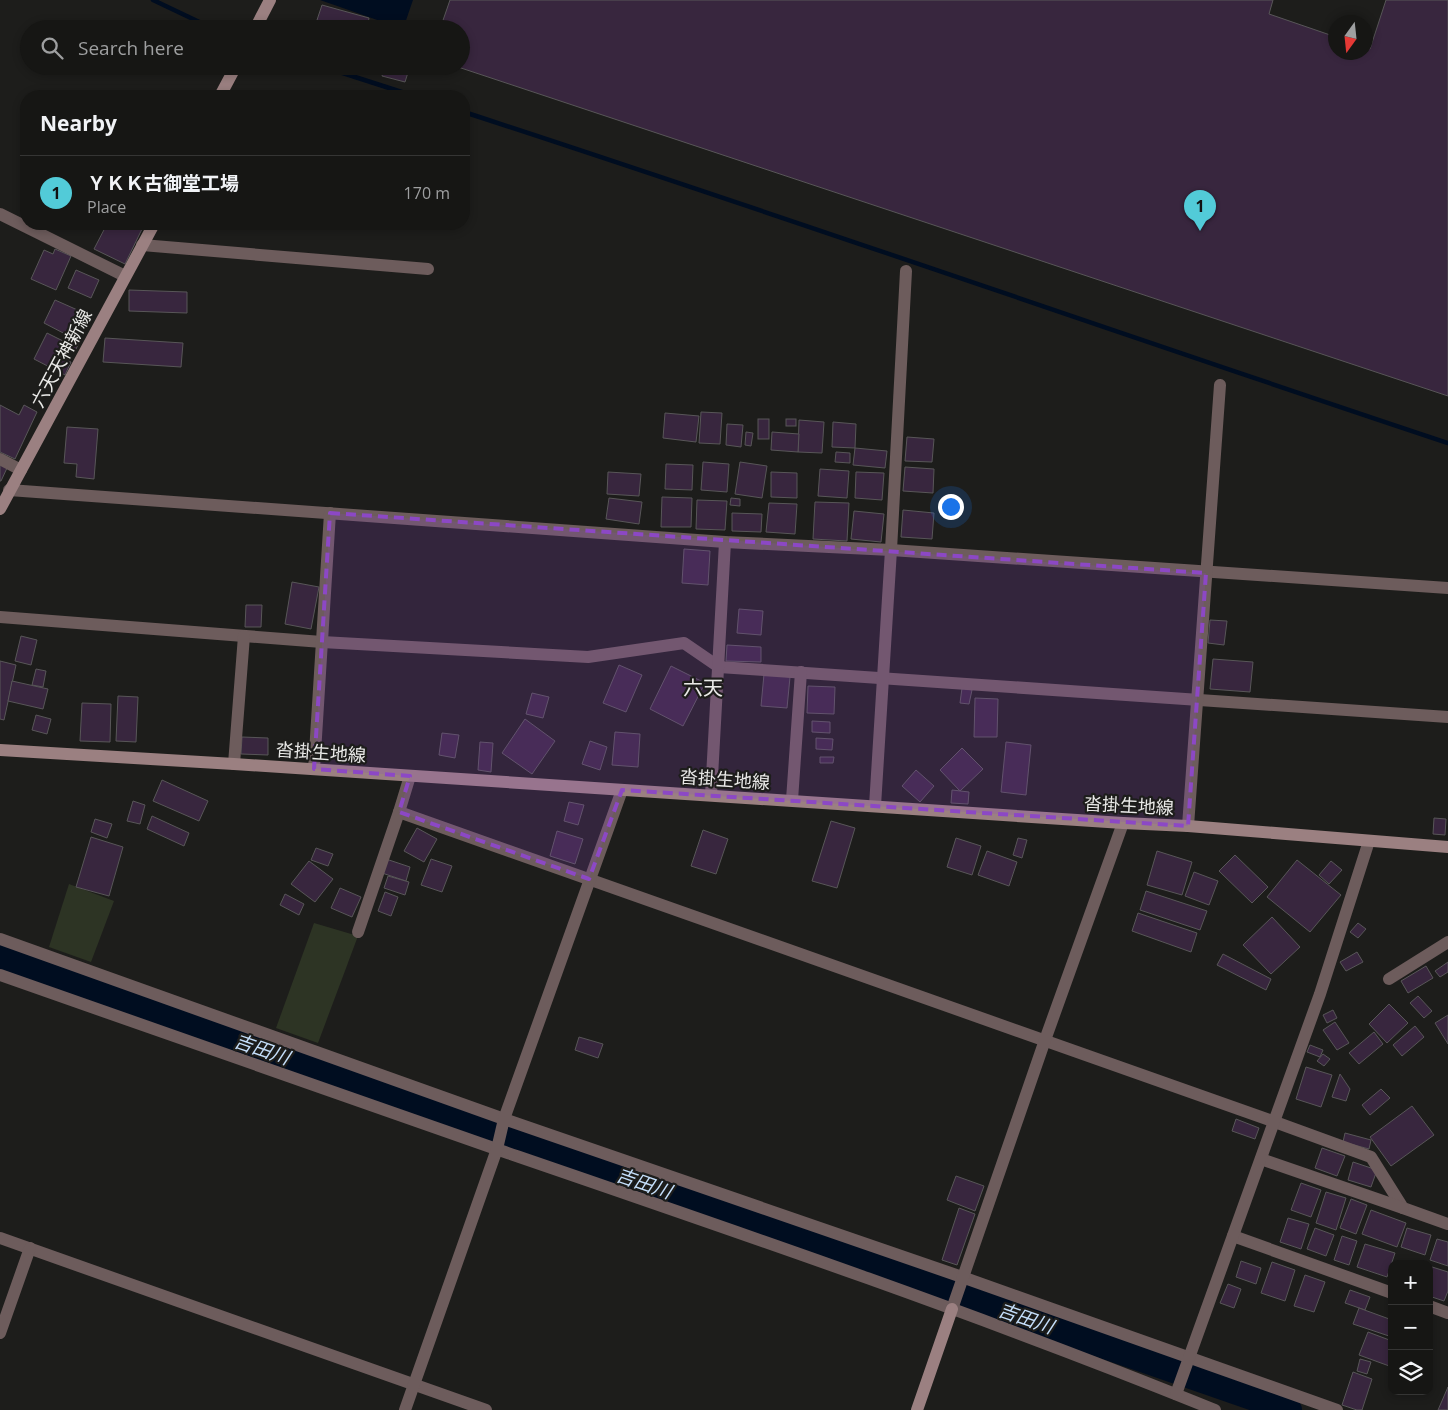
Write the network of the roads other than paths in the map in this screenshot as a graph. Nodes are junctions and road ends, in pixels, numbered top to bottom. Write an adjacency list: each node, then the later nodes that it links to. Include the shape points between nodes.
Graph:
1 (270, 0): 2 (main road)
2 (260, 20)
3 (231, 75): 4 (main road)
4 (223, 90)
5 (0, 214): 6 (street)
6 (20, 224)
7 (33, 230): 12 (street)
8 (151, 230): 9 (main road, 六天天神新線)
9 (142, 246): 10 (street); 12 (main road, 六天天神新線)
10 (428, 269)
11 (906, 271): 20 (street)
12 (126, 276): 15 (main road, 六天天神新線)
13 (1220, 385): 21 (street)
14 (0, 459): 15 (street)
15 (21, 470): 16 (main road, 六天天神新線)
16 (5, 492): 17 (main road, 六天天神新線); 18 (street)
17 (0, 509)
18 (330, 513): 19 (street); 25 (street)
19 (725, 542): 20 (street); 26 (street)
20 (892, 550): 21 (street); 28 (street)
21 (1206, 572): 22 (street); 29 (street)
22 (1448, 588)
23 (0, 617): 24 (street)
24 (244, 636): 25 (street); 32 (street)
25 (322, 642): 26 (street, via 588,657 684,643); 33 (street)
26 (718, 667): 27 (street); 36 (street)
27 (801, 672): 28 (street); 37 (street)
28 (883, 678): 29 (street); 38 (street)
29 (1197, 700): 30 (street); 41 (street)
30 (1448, 717)
31 (0, 750): 32 (main road, 沓掛生地線)
32 (234, 764): 33 (main road, 沓掛生地線)
33 (314, 769): 34 (main road, 沓掛生地線)
34 (410, 776): 35 (main road, 沓掛生地線); 39 (street)
35 (622, 790): 36 (main road, 沓掛生地線); 44 (street)
36 (711, 795): 37 (main road, 沓掛生地線)
37 (792, 800): 38 (main road, 沓掛生地線)
38 (875, 806): 40 (main road, 沓掛生地線)
39 (399, 812): 44 (street); 45 (street)
40 (1123, 823): 41 (main road, 沓掛生地線); 50 (street)
41 (1188, 826): 42 (main road, 沓掛生地線)
42 (1369, 841): 43 (main road, 沓掛生地線); 52 (street)
43 (1448, 847)
44 (588, 879): 50 (street); 51 (street)
45 (358, 932)
46 (0, 939): 51 (street)
47 (1448, 942): 49 (street)
48 (0, 975): 53 (street)
49 (1389, 979)
50 (1044, 1040): 52 (street); 60 (street)
51 (504, 1119): 53 (street); 60 (street)
52 (1275, 1122): 54 (street); 55 (street, via 1370,1157)
53 (497, 1148): 63 (street); 67 (street)
54 (1261, 1159): 55 (street); 57 (street)
55 (1403, 1208): 56 (street)
56 (1448, 1224)
57 (1233, 1236): 61 (street); 66 (street)
58 (0, 1238): 59 (street)
59 (30, 1248): 65 (street); 67 (street)
60 (962, 1277): 63 (street); 66 (street)
61 (1388, 1292)
62 (1433, 1307): 64 (street)
63 (952, 1309): 68 (street); 71 (main road)
64 (1448, 1313)
65 (0, 1333)
66 (1189, 1357): 68 (street); 73 (street)
67 (414, 1385): 69 (street); 70 (street)
68 (1176, 1394): 72 (street)
69 (405, 1410)
70 (486, 1410)
71 (917, 1410)
72 (1215, 1410)
73 (1337, 1410)

